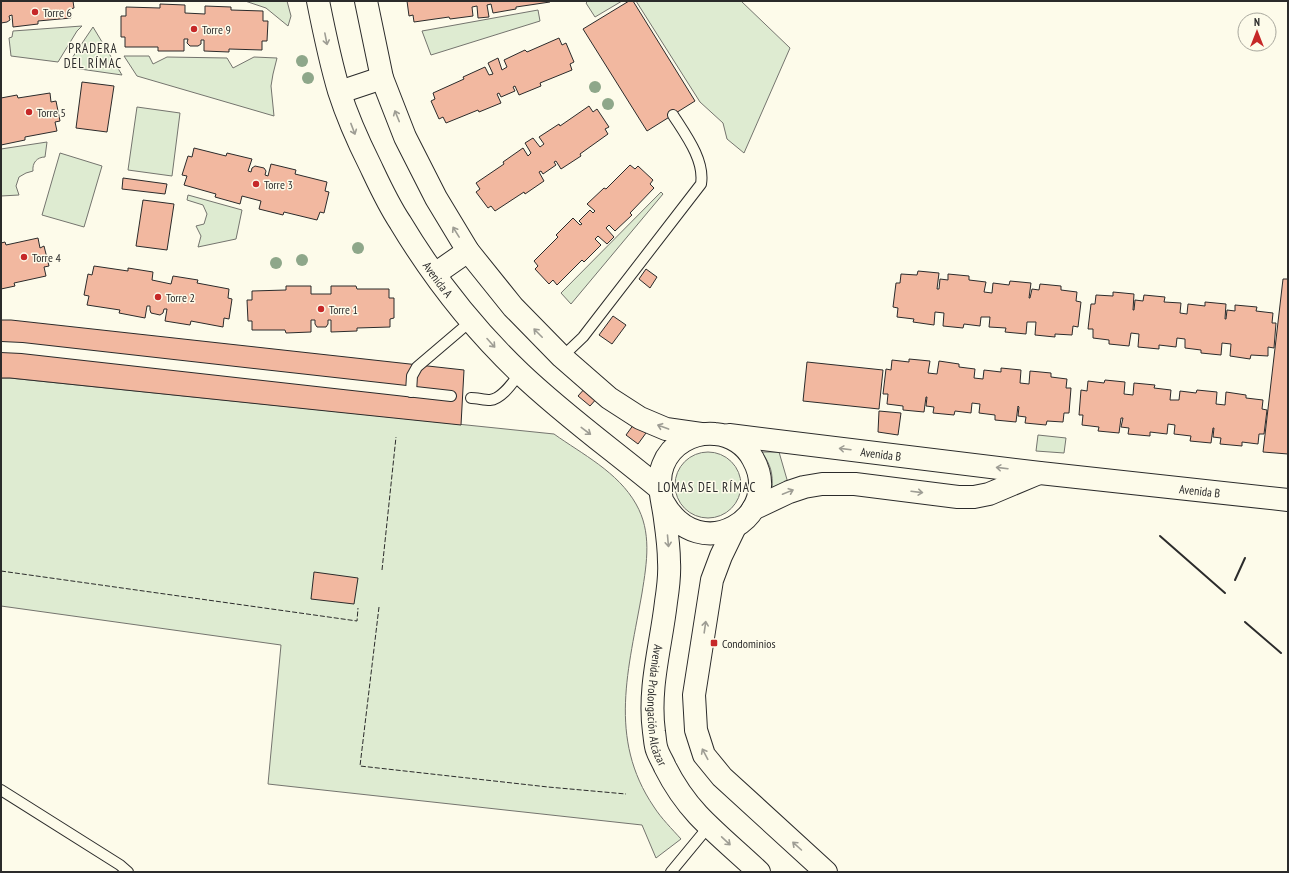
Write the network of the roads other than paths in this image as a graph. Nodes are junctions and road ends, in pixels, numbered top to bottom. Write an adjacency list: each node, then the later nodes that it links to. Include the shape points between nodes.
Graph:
1 (318, 1): 4 (main road, Avenida A, one-way to 4, via 327,48)
2 (366, 1): 3 (main road)
3 (382, 78): 4 (main road); 6 (main road, one-way to 3, via 436,198 409,144)
4 (340, 92): 7 (main road, Avenida A, one-way to 7, via 356,136 399,222)
5 (673, 115): 10 (lane, via 701,168 701,184 583,338)
6 (468, 251): 7 (main road); 10 (main road, one-way to 6, via 513,308)
7 (434, 274): 8 (main road, Avenida A)
8 (471, 321): 11 (main road, Avenida A, one-way to 11); 12 (lane, via 417,367 412,376)
9 (1, 347): 12 (lane)
10 (562, 357): 15 (main road, one-way to 10, via 666,429 640,418 609,398)
11 (520, 373): 14 (lane, via 496,398); 17 (main road, Avenida A, one-way to 17, via 611,449)
12 (411, 392): 13 (lane)
13 (451, 396)
14 (471, 398)
15 (711, 434): 16 (main road, Avenida B, one-way to 15); 17 (main road, via 689,438 678,444 669,454 660,477); 19 (main road, via 734,440 745,447 753,458 760,483)
16 (1040, 473): 18 (main road, Avenida B); 19 (main road, Avenida B, one-way to 16, via 788,492 822,484 855,484 974,497 989,494)
17 (661, 496): 20 (main road, via 669,513 687,528 711,533 724,532); 22 (main road, Avenida Prolongación Alcázar, one-way to 22, via 668,537 670,572 653,682 652,715 657,751 671,779)
18 (1288, 500)
19 (753, 509): 20 (main road)
20 (735, 527): 26 (main road, one-way to 20, via 722,777 704,755 696,730 694,695 712,580)
21 (1, 790): 23 (lane)
22 (709, 826): 24 (lane); 25 (main road, Avenida Prolongación Alcázar, one-way to 25)
23 (128, 872)
24 (671, 872)
25 (759, 872)
26 (826, 872)

